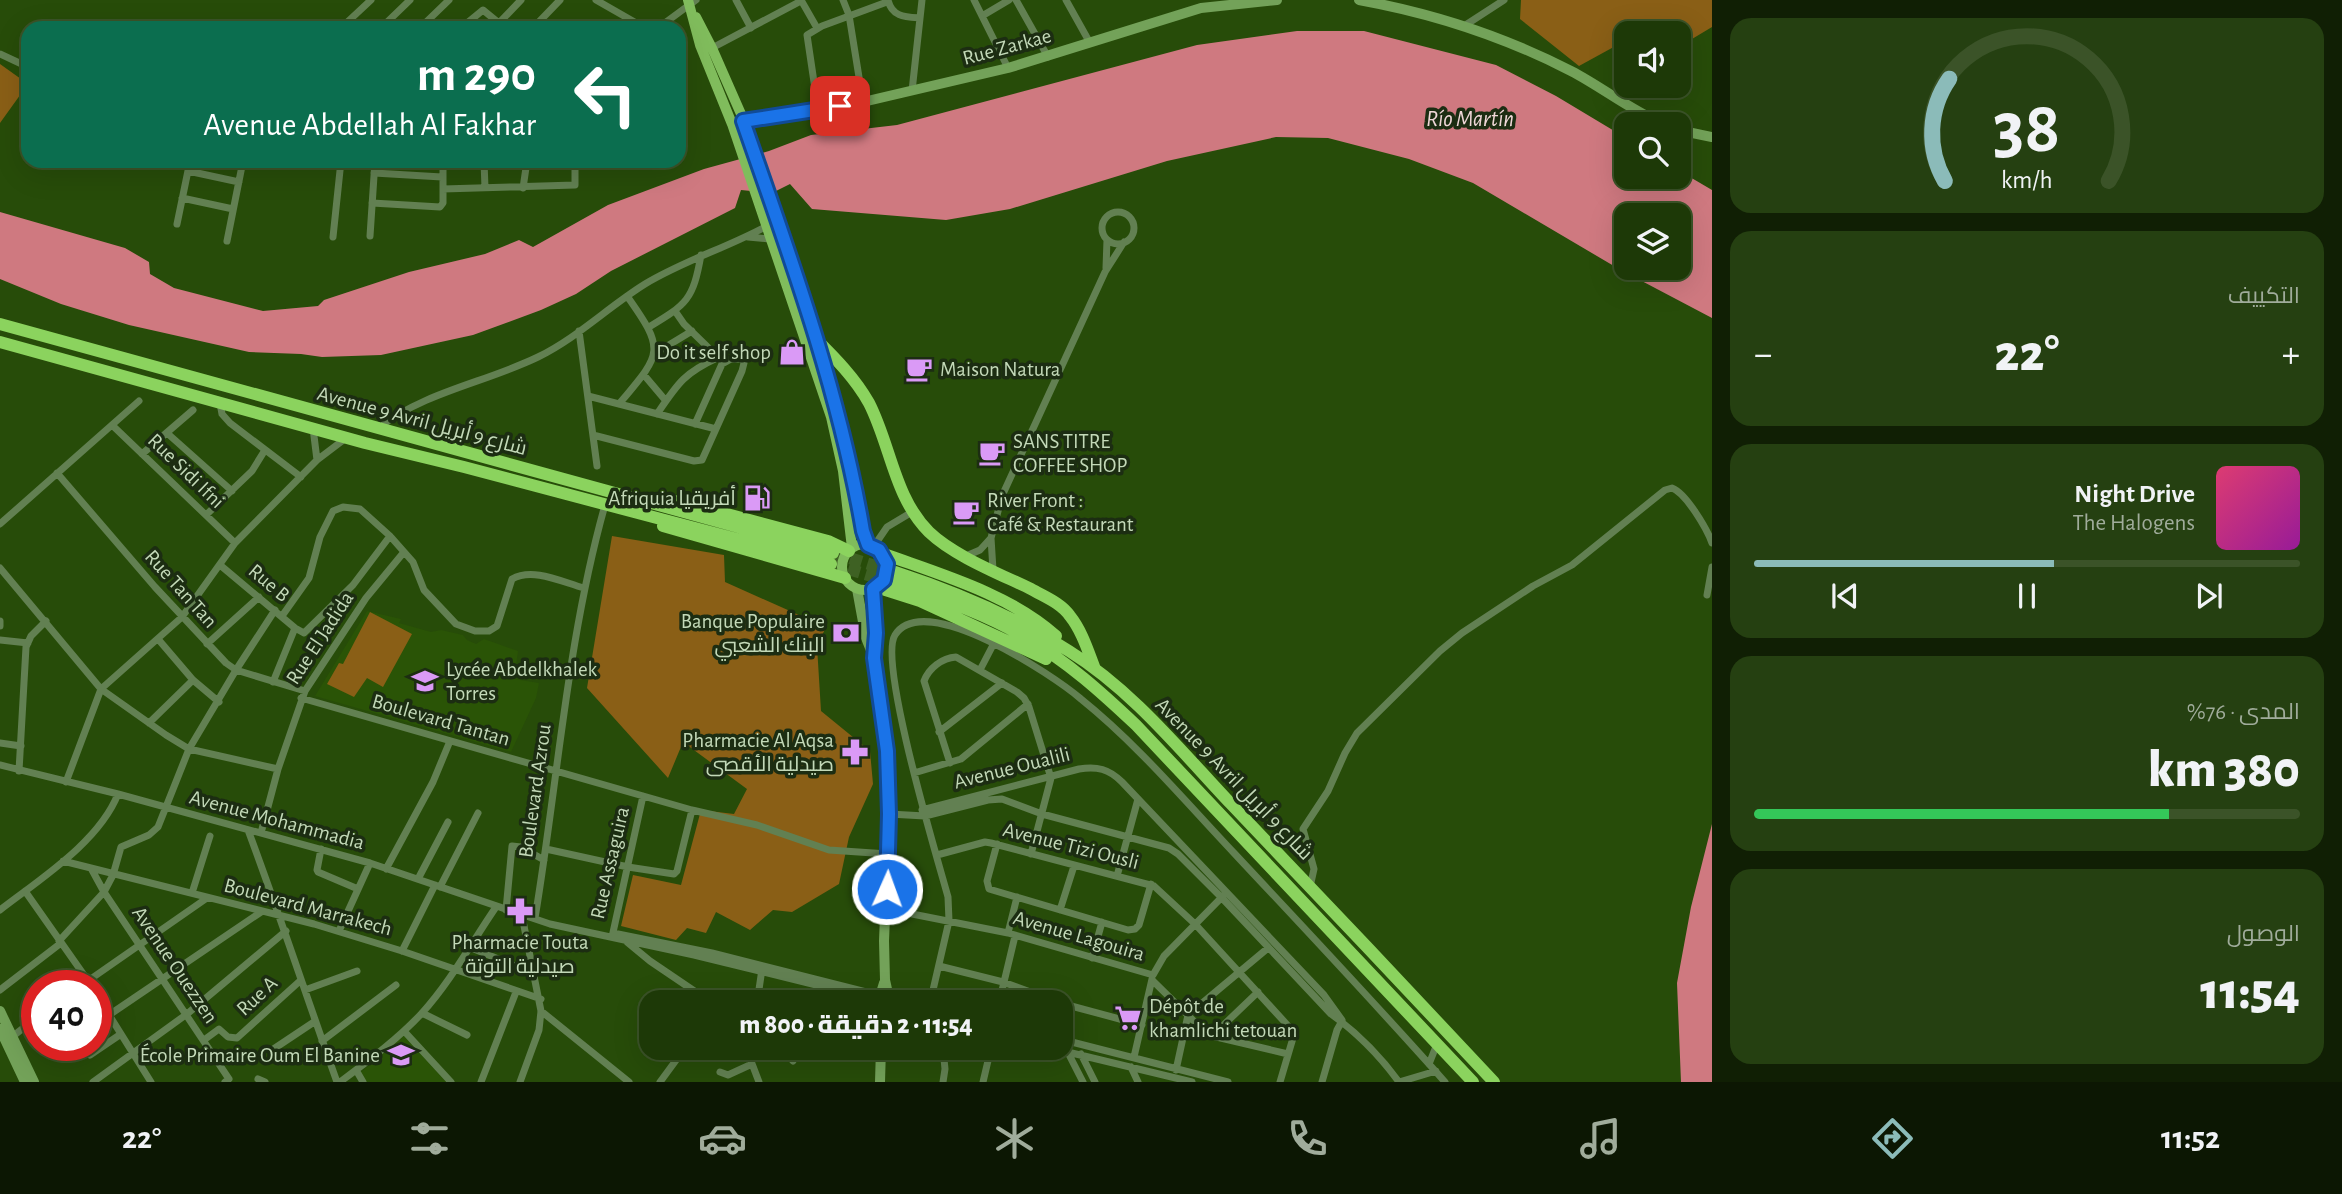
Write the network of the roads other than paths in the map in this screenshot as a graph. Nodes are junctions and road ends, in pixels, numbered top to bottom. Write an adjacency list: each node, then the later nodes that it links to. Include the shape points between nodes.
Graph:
1 (370, 0): 26 (street)
2 (410, 0): 27 (street)
3 (449, 0): 28 (street)
4 (521, 0): 31 (street)
5 (560, 0): 32 (street)
6 (596, 0): 33 (street)
7 (736, 0): 36 (street)
8 (801, 0): 36 (street); 37 (street)
9 (843, 0): 23 (street)
10 (922, 0): 25 (street)
11 (974, 0): 24 (street)
12 (1009, 0): 24 (street)
13 (1016, 0): 41 (street)
14 (1078, 0): 19 (street)
15 (1277, 0): 20 (street, Rue Zarkae)
16 (1359, 0): 21 (street)
17 (1504, 0): 35 (street)
18 (888, 1): 23 (street); 25 (street, via 901,17)
19 (1067, 2): 38 (street)
20 (1199, 4): 38 (street, Rue Zarkae)
21 (1399, 4): 35 (street)
22 (692, 5): 34 (street); 39 (main road); 48 (main road, via 700,45)
23 (849, 15): 37 (street); 45 (street)
24 (982, 16): 43 (street)
25 (920, 18): 44 (street)
26 (348, 21)
27 (388, 21)
28 (430, 21)
29 (469, 21): 30 (street, via 481,10)
30 (496, 21)
31 (506, 21)
32 (540, 21)
33 (633, 21)
34 (668, 21)
35 (1463, 27): 47 (street, via 1550,61)
36 (751, 28): 39 (street)
37 (817, 28): 46 (street, via 806,38)
38 (1090, 43): 41 (street, Rue Zarkae)
39 (712, 48): 48 (main road)
40 (0, 54): 42 (street)
41 (1048, 57): 43 (street, Rue Zarkae)
42 (21, 64)
43 (1008, 68): 44 (street, Rue Zarkae)
44 (912, 91): 45 (street, Rue Zarkae)
45 (863, 102): 46 (street, Rue Zarkae)
46 (818, 109): 48 (street, Rue Zarkae)
47 (1641, 112)
48 (738, 123): 70 (main road); 86 (main road, via 776,215)
49 (1691, 133): 50 (street)
50 (1712, 137)
51 (189, 168): 59 (street)
52 (242, 168): 62 (street)
53 (340, 168): 72 (street)
54 (374, 168): 60 (street)
55 (443, 168): 61 (street)
56 (484, 168): 63 (street)
57 (526, 168): 64 (street)
58 (575, 168): 64 (street, via 575,185)
59 (188, 171): 62 (street); 66 (street)
60 (374, 173): 61 (street); 67 (street)
61 (442, 177): 65 (street)
62 (239, 182): 68 (street)
63 (485, 188): 64 (street); 65 (street)
64 (523, 188)
65 (443, 189): 67 (street, via 443,203 438,208)
66 (182, 198): 68 (street); 69 (street)
67 (372, 203): 71 (street)
68 (233, 209): 76 (street)
69 (177, 224)
70 (764, 224): 73 (street); 74 (main road)
71 (370, 236)
72 (333, 237)
73 (747, 237): 74 (street); 78 (street)
74 (770, 239): 126 (main road, via 831,417 843,471)
75 (1107, 240): 77 (street); 77 (street, via 1103,221 1120,212 1133,226); 79 (street)
76 (227, 241)
77 (1124, 242): 79 (street)
78 (701, 255): 80 (street); 81 (street, via 692,292)
79 (1105, 272): 122 (street, via 1007,484)
80 (627, 296): 83 (street); 84 (street)
81 (676, 311): 83 (street); 85 (street)
82 (0, 324): 102 (highway, Avenue 9 Avril شارع 9 أبريل)
83 (649, 327): 88 (street)
84 (579, 331): 91 (street); 98 (street, via 522,364)
85 (692, 331): 88 (street); 89 (street)
86 (815, 338): 118 (highway, via 850,374 870,405); 125 (main road, via 840,417 863,531)
87 (0, 342): 94 (highway, Avenue 9 Avril شارع 9 أبريل)
88 (653, 354): 90 (street)
89 (721, 361): 93 (street, via 692,370); 99 (street); 103 (street, via 740,358 744,363)
90 (644, 374): 93 (street); 95 (street)
91 (588, 396): 95 (street); 106 (street)
92 (139, 401): 100 (street)
93 (666, 401): 97 (street)
94 (220, 403): 101 (highway, Avenue 9 Avril شارع 9 أبريل); 108 (street, via 225,417)
95 (619, 404): 97 (street)
96 (193, 410): 104 (street)
97 (657, 414): 99 (street)
98 (395, 415): 102 (street); 105 (street)
99 (695, 424): 103 (street)
100 (112, 425): 109 (street, Rue Sidi Ifni); 112 (street)
101 (313, 428): 107 (highway, Avenue 9 Avril شارع 9 أبريل); 110 (street)
102 (377, 428): 105 (highway, Avenue 9 Avril شارع 9 أبريل)
103 (716, 429): 106 (street, via 699,461)
104 (167, 433): 109 (street); 114 (street)
105 (395, 433): 115 (highway, Avenue 9 Avril شارع 9 أبريل)
106 (593, 435): 111 (street)
107 (346, 438): 110 (street); 116 (highway, Avenue 9 Avril شارع 9 أبريل)
108 (265, 450): 113 (street); 114 (street)
109 (142, 454): 119 (street, Rue Sidi Ifni)
110 (317, 460): 113 (street)
111 (597, 466)
112 (57, 473): 120 (street); 142 (street, Rue Tan Tan)
113 (301, 477): 123 (street)
114 (232, 491): 119 (street)
115 (636, 497): 117 (highway, Avenue 9 Avril شارع 9 أبريل, via 832,558); 126 (highway, via 737,516)
116 (605, 505): 117 (highway, Avenue 9 Avril شارع 9 أبريل); 135 (street, Boulevard Azrou)
117 (635, 511): 133 (highway, via 676,531)
118 (912, 512): 125 (street, via 887,527); 128 (highway, via 932,534)
119 (206, 515): 123 (street, Rue Sidi Ifni)
120 (0, 524)
121 (390, 537): 127 (street); 134 (street); 141 (street, via 360,509 333,511 309,578)
122 (991, 538): 128 (street, via 981,550); 132 (street)
123 (235, 543): 129 (street)
124 (1712, 543): 213 (street, via 1680,492 1665,490 1572,565 1446,646 1357,733 1328,791 1304,824 1314,869)
125 (875, 548): 126 (main road); 136 (main road, via 887,564 886,575); 150 (highway, via 1018,610 1051,631)
126 (851, 549): 133 (main road, via 842,562)
127 (404, 552): 135 (street, via 424,590 456,624 475,631 497,626 512,579 520,575); 140 (street, Rue El Jadida)
128 (966, 556): 132 (highway)
129 (220, 565): 139 (street, Rue B); 142 (street)
130 (1712, 567): 138 (street)
131 (0, 568): 143 (street)
132 (993, 570): 152 (highway, via 1070,615)
133 (845, 578): 137 (main road)
134 (353, 585): 140 (street); 144 (street, via 307,632)
135 (584, 588): 173 (street, Boulevard Azrou)
136 (874, 588): 137 (main road); 151 (street); 155 (highway, via 970,622)
137 (857, 589): 151 (street)
138 (1707, 595)
139 (259, 597): 141 (street, Rue B); 148 (street)
140 (366, 598): 160 (street, Rue El Jadida)
141 (278, 613): 144 (street, Rue B); 153 (street)
142 (182, 617): 145 (street); 148 (street, Rue Tan Tan)
143 (46, 621): 147 (street); 159 (street)
144 (295, 628): 157 (street)
145 (158, 639): 156 (street); 159 (street)
146 (0, 640): 147 (street)
147 (28, 643): 167 (street)
148 (207, 644): 153 (street, Rue Tan Tan)
149 (993, 645): 154 (street); 174 (street, via 959,628 930,621 915,622 895,635 890,646 892,669); 307 (street, via 1060,683 1117,729)
150 (1071, 651): 152 (highway, Avenue 9 Avril شارع 9 أبريل); 155 (highway, Avenue 9 Avril شارع 9 أبريل, via 979,603 894,577 1004,626)
151 (874, 658): 186 (street, via 887,751)
152 (1095, 669): 213 (highway, Avenue 9 Avril شارع 9 أبريل, via 1143,711)
153 (236, 670): 157 (street, Rue Tan Tan); 161 (street)
154 (979, 670): 158 (street); 164 (street, via 951,657 926,676)
155 (1078, 674): 294 (highway, Avenue 9 Avril شارع 9 أبريل, via 1136,725)
156 (193, 680): 161 (street); 163 (street)
157 (273, 682): 160 (street, Rue Tan Tan)
158 (1002, 683): 162 (street); 164 (street)
159 (101, 689): 163 (street); 176 (street)
160 (303, 695): 165 (street, Boulevard Tantan); 171 (street, Rue El Jadida)
161 (219, 702): 168 (street)
162 (1028, 704): 169 (street, via 967,755); 175 (street)
163 (149, 723): 168 (street)
164 (939, 732): 169 (street)
165 (450, 741): 173 (street, Boulevard Tantan); 206 (street)
166 (0, 743): 167 (street)
167 (21, 746): 172 (street)
168 (190, 749): 171 (street); 182 (street)
169 (950, 763): 174 (street)
170 (0, 765): 172 (street, Avenue Mohammadia)
171 (278, 769): 190 (street, Rue El Jadida)
172 (19, 771): 176 (street, Avenue Mohammadia)
173 (556, 771): 179 (street, Boulevard Tantan); 197 (street, Boulevard Azrou)
174 (914, 773): 185 (street)
175 (1051, 778): 177 (street, Avenue Oualili); 181 (street, Avenue Oualili, via 1099,768); 187 (street)
176 (66, 782): 178 (street, Avenue Mohammadia)
177 (1004, 788): 180 (street); 185 (street, Avenue Oualili)
178 (117, 794): 182 (street, Avenue Mohammadia); 202 (street, via 106,818)
179 (643, 796): 183 (street, Boulevard Tantan); 205 (street, Rue Assaguira)
180 (1002, 799): 185 (street, Avenue Oualili); 187 (street)
181 (1138, 799): 192 (street); 193 (street, Avenue Oualili)
182 (167, 808): 189 (street, Avenue Mohammadia); 208 (street, via 149,835 121,847)
183 (692, 810): 198 (street, Boulevard Tantan, via 757,825 829,850); 205 (street, via 674,874)
184 (478, 813): 212 (street)
185 (922, 813): 186 (street, Avenue Oualili); 200 (street)
186 (889, 814): 198 (street)
187 (1042, 814): 192 (street); 199 (street)
188 (448, 822): 210 (street)
189 (248, 830): 190 (street, Avenue Mohammadia); 227 (street)
190 (261, 833): 196 (street, Avenue Mohammadia)
191 (210, 836): 217 (street)
192 (1127, 837): 195 (street); 209 (street)
193 (1174, 839): 195 (street); 218 (street, Avenue Oualili)
194 (997, 844): 199 (street, Avenue Tizi Ousli); 200 (street, Avenue Tizi Ousli, via 985,842); 219 (street, via 986,886)
195 (1169, 848): 218 (street, Avenue Oualili)
196 (321, 849): 203 (street, Avenue Mohammadia); 214 (street, via 318,872)
197 (546, 849): 201 (street, Boulevard Azrou); 205 (street)
198 (888, 854): 222 (street)
199 (1031, 854): 204 (street, Avenue Tizi Ousli)
200 (937, 855): 230 (street)
201 (544, 860): 225 (street, via 512,845); 229 (street, Boulevard Azrou)
202 (63, 861): 207 (street, Boulevard Marrakech); 215 (street)
203 (370, 863): 206 (street, Avenue Mohammadia); 214 (street)
204 (1074, 866): 209 (street, Avenue Tizi Ousli); 224 (street)
205 (628, 867): 235 (street, Rue Assaguira)
206 (386, 869): 210 (street, Avenue Mohammadia)
207 (92, 870): 208 (street, Boulevard Marrakech); 216 (street, Avenue Ouezzen)
208 (113, 875): 216 (street); 217 (street, Boulevard Marrakech)
209 (1117, 876): 211 (street, Avenue Tizi Ousli)
210 (418, 879): 212 (street, Avenue Mohammadia)
211 (1151, 884): 231 (street, via 1137,928); 232 (street, Avenue Tizi Ousli)
212 (437, 886): 221 (street, Avenue Mohammadia); 243 (street)
213 (1310, 887): 340 (highway, Avenue 9 Avril شارع 9 أبريل)
214 (358, 889): 234 (street)
215 (25, 891): 223 (street); 238 (street)
216 (104, 892): 238 (street); 239 (street, Avenue Ouezzen)
217 (192, 893): 220 (street, Boulevard Marrakech)
218 (1224, 895): 232 (street, Avenue Lagouira); 241 (street, Avenue Oualili); 280 (street, Avenue Oualili, via 1324,995)
219 (1017, 897): 224 (street); 236 (street)
220 (207, 898): 226 (street, Boulevard Marrakech); 239 (street)
221 (496, 907): 225 (street, Avenue Mohammadia); 240 (street)
222 (887, 909): 230 (street, Avenue Lagouira); 265 (street)
223 (0, 910)
224 (1060, 910): 231 (street)
225 (506, 911): 228 (street, Avenue Mohammadia)
226 (261, 912): 227 (street, Boulevard Marrakech); 254 (street)
227 (279, 915): 233 (street); 234 (street, Boulevard Marrakech)
228 (522, 916): 229 (street, Avenue Mohammadia); 253 (street)
229 (538, 919): 235 (street, Avenue Mohammadia)
230 (949, 922): 236 (street, Avenue Lagouira); 246 (street)
231 (1101, 922): 244 (street)
232 (1195, 924): 252 (street, Avenue Tizi Ousli); 255 (street, Avenue Lagouira, via 1161,959)
233 (286, 931): 256 (street); 277 (street)
234 (339, 931): 243 (street, Boulevard Marrakech)
235 (612, 935): 237 (street, Avenue Mohammadia)
236 (1012, 935): 244 (street, Avenue Lagouira); 257 (street)
237 (627, 939): 242 (street, Avenue Mohammadia); 245 (street); 247 (street, Avenue Mohammadia)
238 (60, 942): 248 (street); 260 (street)
239 (141, 944): 249 (street); 254 (street, Avenue Ouezzen)
240 (470, 947): 250 (street); 253 (street)
241 (1268, 948): 252 (street); 280 (street, Avenue Oualili)
242 (664, 949): 245 (street); 247 (street, Avenue Mohammadia)
243 (402, 951): 250 (street, Boulevard Marrakech)
244 (1091, 958): 255 (street, Avenue Lagouira)
245 (658, 965): 262 (street)
246 (939, 966): 257 (street); 266 (street)
247 (762, 968): 259 (street, Avenue Mohammadia); 263 (street)
248 (78, 970)
249 (106, 970)
250 (453, 970): 269 (street, Boulevard Marrakech); 276 (street)
251 (357, 971): 261 (street)
252 (1238, 972): 270 (street, Avenue Tizi Ousli); 278 (street)
253 (535, 974): 271 (street)
254 (163, 978): 275 (street); 277 (street, Avenue Ouezzen)
255 (1152, 978): 278 (street); 282 (street)
256 (301, 980): 261 (street); 291 (street, Rue A, via 237,1038 219,1028)
257 (1003, 982): 267 (street); 268 (street)
258 (396, 985): 292 (street)
259 (848, 989): 264 (street, Avenue Mohammadia)
260 (0, 990)
261 (305, 990): 281 (street)
262 (694, 990)
263 (759, 990)
264 (852, 990)
265 (884, 990)
266 (933, 990)
267 (1001, 990)
268 (1025, 990)
269 (516, 992): 271 (street, Boulevard Marrakech); 322 (street)
270 (1258, 992): 288 (street); 298 (street, Avenue Tizi Ousli, via 1293,1031)
271 (541, 999): 274 (street)
272 (1073, 1006): 282 (street)
273 (0, 1011): 289 (street)
274 (541, 1011): 323 (street); 324 (street)
275 (112, 1013)
276 (422, 1013): 285 (street); 287 (street)
277 (187, 1014): 291 (street, Avenue Ouezzen); 296 (street)
278 (1188, 1015): 288 (street); 311 (street)
279 (112, 1020): 286 (street)
280 (1342, 1021): 336 (street); 337 (street, Avenue Oualili)
281 (314, 1022): 292 (street); 295 (street)
282 (1142, 1025): 300 (street)
283 (0, 1029): 315 (street)
284 (21, 1030): 289 (street)
285 (404, 1031): 310 (street); 321 (street)
286 (121, 1034): 290 (street); 296 (street)
287 (467, 1035)
288 (1212, 1036): 298 (street)
289 (12, 1037): 316 (street)
290 (112, 1040)
291 (204, 1040): 314 (street, Avenue Ouezzen)
292 (322, 1041): 319 (street)
293 (1075, 1042): 299 (street); 300 (street)
294 (1437, 1044): 307 (street); 339 (highway, Avenue 9 Avril شارع 9 أبريل)
295 (272, 1050)
296 (133, 1054): 317 (street); 318 (street)
297 (1073, 1054): 299 (street)
298 (1288, 1054): 335 (street, Avenue Tizi Ousli)
299 (1082, 1056): 309 (street); 331 (street)
300 (1134, 1058): 311 (street)
301 (676, 1060): 325 (street)
302 (750, 1060): 308 (street)
303 (881, 1060): 327 (street)
304 (944, 1060): 328 (street)
305 (988, 1060): 329 (street)
306 (1072, 1060): 330 (street)
307 (1429, 1063): 313 (street)
308 (752, 1064): 312 (street, via 728,1075); 326 (street)
309 (1131, 1067): 332 (street); 333 (street)
310 (356, 1070): 319 (street); 320 (street)
311 (1176, 1070): 334 (street)
312 (720, 1072)
313 (1436, 1072): 337 (street); 338 (street)
314 (227, 1081)
315 (25, 1082)
316 (34, 1082)
317 (93, 1082)
318 (151, 1082)
319 (339, 1082)
320 (363, 1082)
321 (451, 1082)
322 (481, 1082)
323 (520, 1082)
324 (629, 1082)
325 (660, 1082)
326 (759, 1082)
327 (880, 1082)
328 (943, 1082)
329 (983, 1082)
330 (1083, 1082)
331 (1095, 1082)
332 (1138, 1082)
333 (1192, 1082)
334 (1228, 1082)
335 (1280, 1082)
336 (1322, 1082)
337 (1399, 1082)
338 (1445, 1082)
339 (1473, 1082)
340 (1494, 1082)

